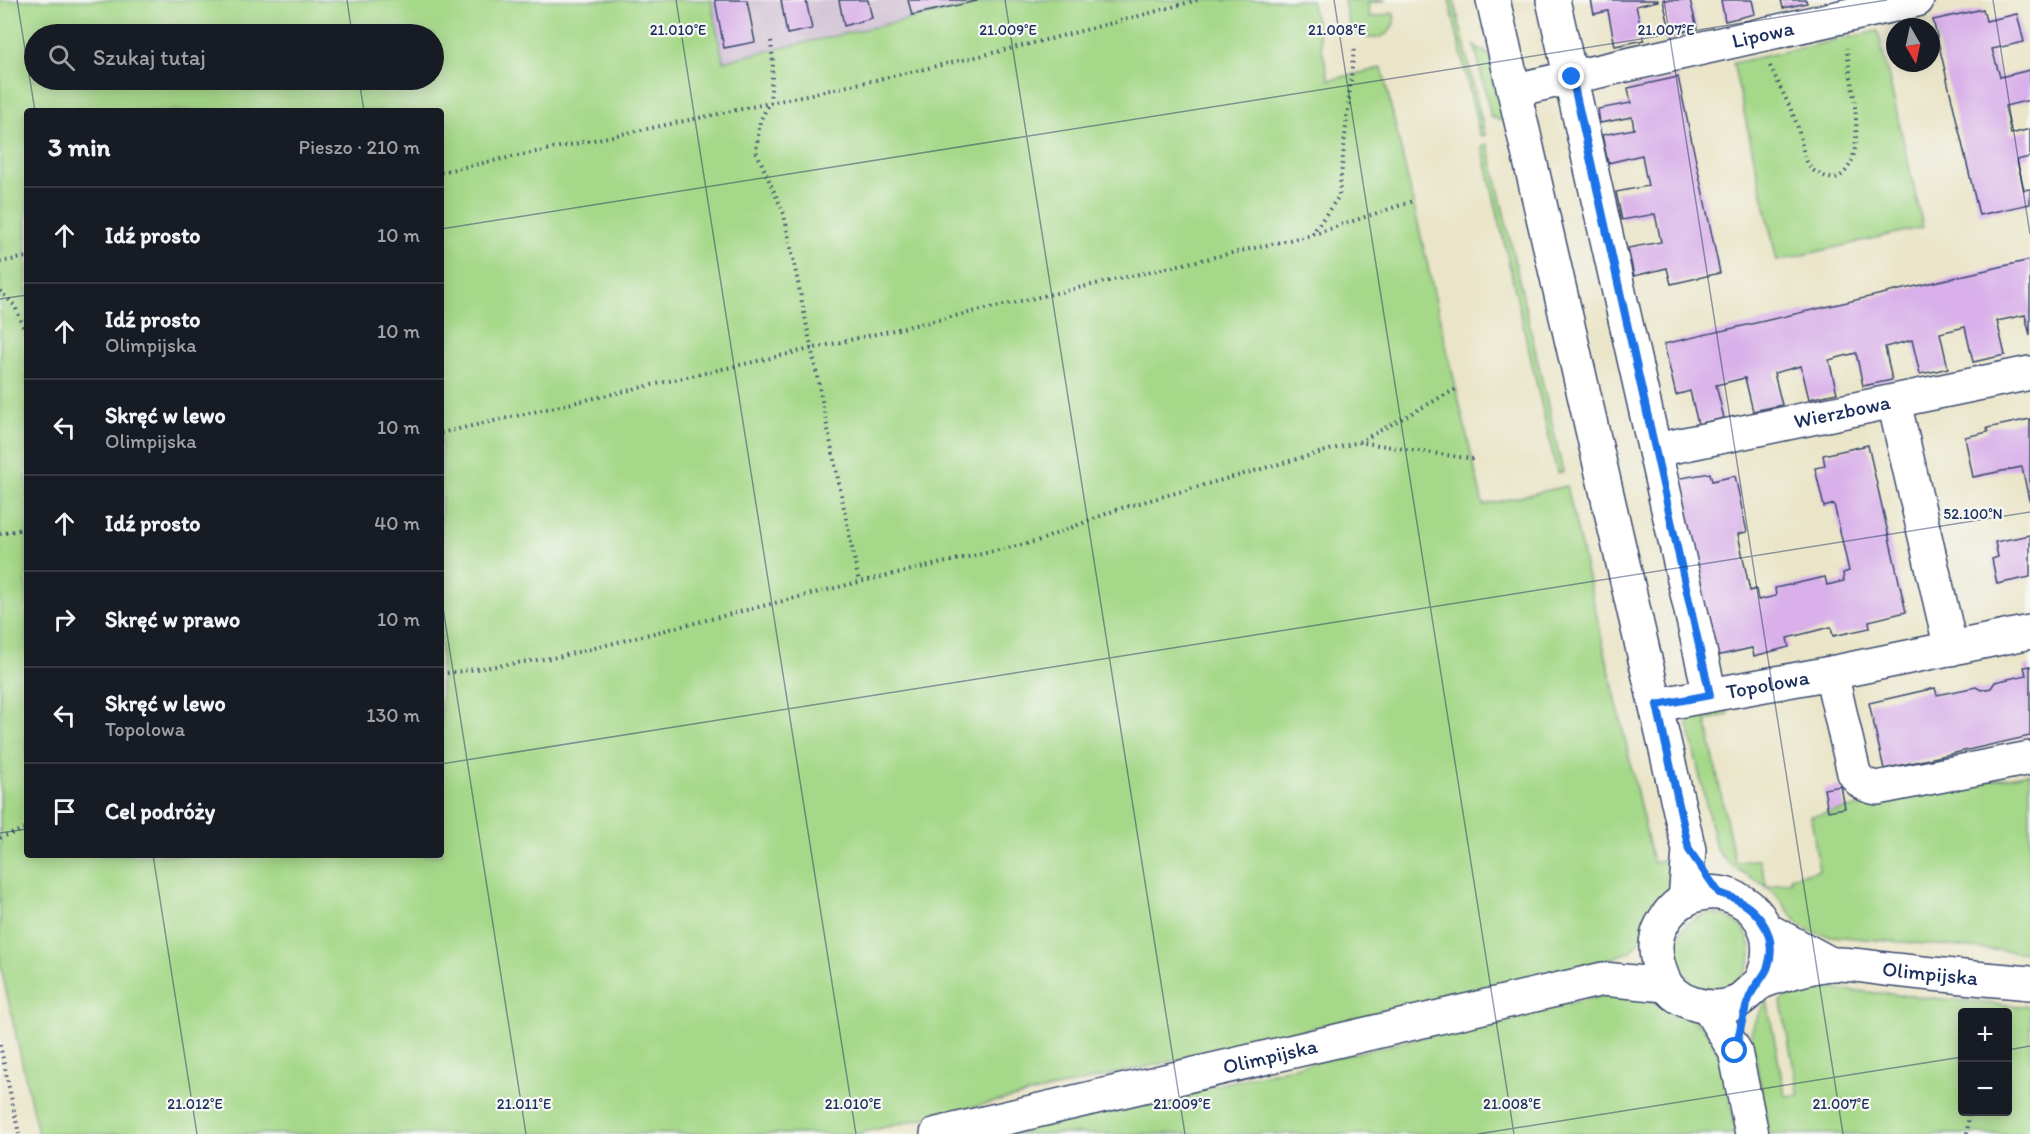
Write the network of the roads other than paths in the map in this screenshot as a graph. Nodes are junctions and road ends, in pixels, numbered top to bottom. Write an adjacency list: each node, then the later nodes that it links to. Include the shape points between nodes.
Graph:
1 (1493, 0): 5 (street)
2 (1553, 0): 4 (street, Topolowa)
3 (1917, 0): 4 (street, Lipowa)
4 (1572, 77): 5 (street, Lipowa); 8 (street, Topolowa)
5 (1515, 90): 13 (street)
6 (2030, 373): 7 (street, Wierzbowa)
7 (1894, 402): 8 (street, Wierzbowa); 10 (street)
8 (1656, 450): 12 (street, Topolowa)
9 (2030, 632): 10 (street, Topolowa)
10 (1951, 650): 11 (street, Topolowa)
11 (1831, 673): 12 (street, Topolowa); 14 (street, via 1854,773 1859,782 1869,787)
12 (1730, 699): 13 (street)
13 (1657, 705): 15 (street)
14 (2030, 758)
15 (1689, 850): 16 (street); 17 (street)
16 (1719, 893): 17 (street, via 1702,893); 18 (street, Olimpijska, via 1749,905)
17 (1685, 900): 19 (street, via 1670,911)
18 (1766, 928): 20 (street, Olimpijska); 24 (street, via 1770,950 1767,967)
19 (1656, 942): 21 (street, Olimpijska); 23 (street, via 1657,962)
20 (1831, 964): 22 (street, Olimpijska); 24 (street, Olimpijska)
21 (1603, 980): 23 (street, Olimpijska); 27 (street, Olimpijska)
22 (2030, 983)
23 (1665, 984): 25 (street, Olimpijska, via 1679,998)
24 (1756, 988): 25 (street, Olimpijska, via 1732,1004); 26 (street)
25 (1708, 1007): 26 (street)
26 (1735, 1051): 28 (street)
27 (937, 1134)
28 (1752, 1134)

